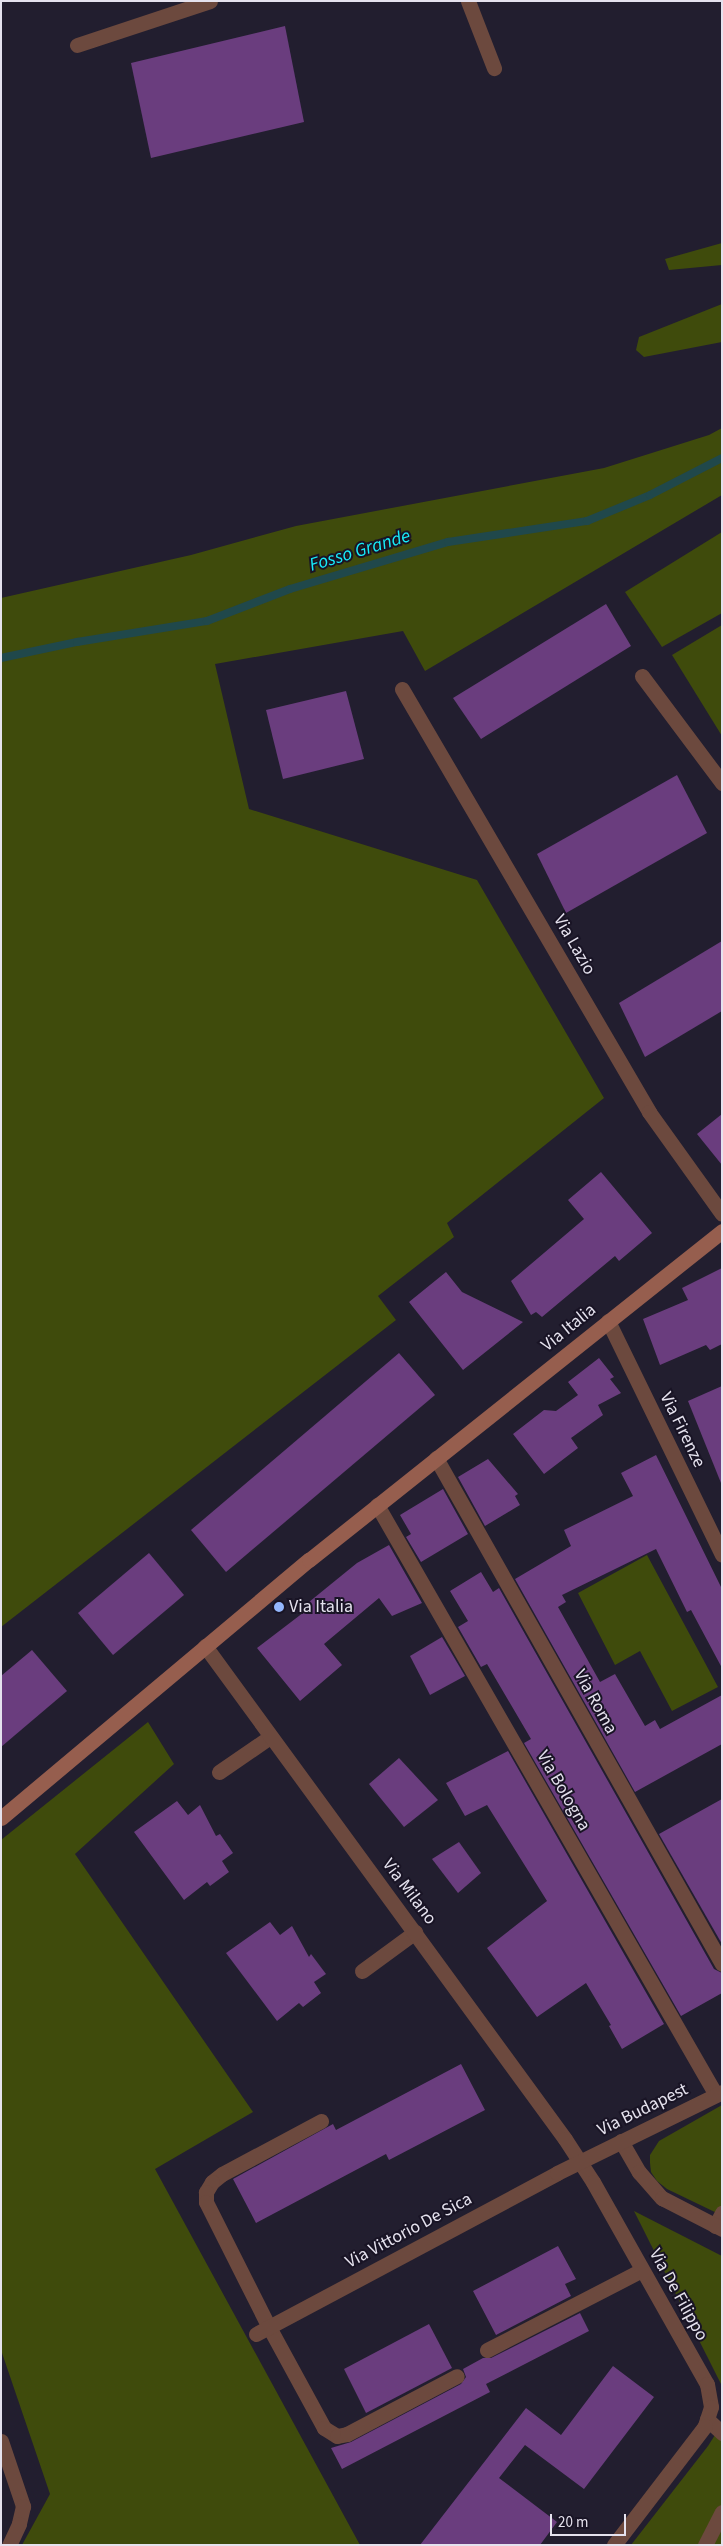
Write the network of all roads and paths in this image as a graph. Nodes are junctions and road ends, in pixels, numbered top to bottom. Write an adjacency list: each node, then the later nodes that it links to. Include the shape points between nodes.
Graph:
1 (210, 1): 3 (street)
2 (468, 1): 4 (street)
3 (76, 44)
4 (494, 68)
5 (642, 676): 7 (street)
6 (402, 689): 8 (street, Via Lazio, via 649,1112)
7 (722, 783)
8 (722, 1214)
9 (722, 1232): 10 (main road, Via Italia)
10 (608, 1322): 11 (main road, Via Italia); 13 (street, Via Firenze)
11 (436, 1458): 12 (main road, Via Italia); 19 (street, Via Roma)
12 (377, 1505): 14 (main road, Via Italia); 21 (street, Via Bologna)
13 (722, 1555)
14 (205, 1646): 15 (street, Via Milano); 17 (main road, Via Italia)
15 (270, 1737): 16 (street); 18 (street, Via Milano)
16 (218, 1772)
17 (1, 1818)
18 (415, 1932): 20 (street); 24 (street, Via Milano)
19 (722, 1964)
20 (362, 1971)
21 (719, 2094): 23 (street, Via Budapest)
22 (321, 2121): 27 (street, via 222,2174 206,2192 206,2202)
23 (621, 2141): 24 (street, Via Budapest); 25 (street, via 639,2172 662,2198)
24 (580, 2162): 26 (street, Via De Filippo); 27 (street, Via Vittorio De Sica)
25 (720, 2223)
26 (642, 2270): 28 (street); 30 (street, Via De Filippo, via 707,2384 711,2406)
27 (263, 2331): 29 (street, via 324,2428 337,2436 347,2434)
28 (487, 2350)
29 (457, 2376)
30 (707, 2419): 31 (street); 35 (street, Via De Filippo, via 705,2426)
31 (722, 2432)
32 (1, 2441): 34 (street, via 23,2506)
33 (722, 2512): 36 (street)
34 (9, 2545)
35 (614, 2545)
36 (705, 2545)

